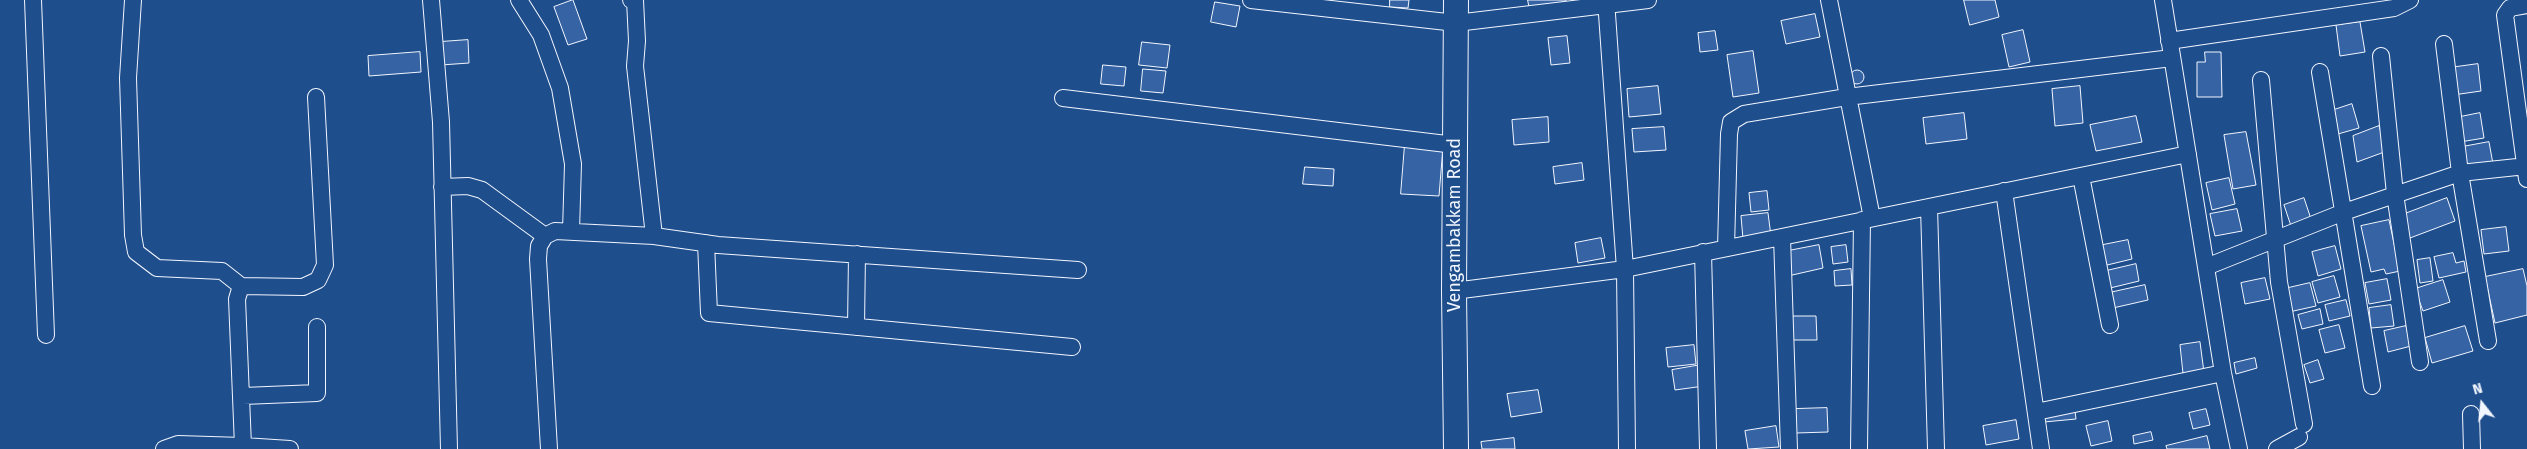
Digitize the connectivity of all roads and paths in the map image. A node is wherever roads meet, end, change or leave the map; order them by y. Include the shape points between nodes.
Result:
1 (33, 0) edge
2 (133, 0) edge
3 (432, 0) edge
4 (519, 0) edge
5 (631, 0) edge
6 (1251, 0) edge
7 (1648, 0) edge
8 (1829, 0) edge
9 (2162, 0) edge
10 (2410, 0) edge
11 (1606, 3) edge
12 (2527, 5) edge
13 (1456, 12) edge
14 (2169, 41) junction
15 (2444, 44) dead end
16 (2381, 56) dead end
17 (2172, 58) junction
18 (2320, 72) dead end
19 (2261, 80) dead end
20 (1847, 96) junction
21 (316, 97) dead end
22 (1063, 98) dead end
23 (1455, 145) junction
24 (2188, 154) junction
25 (2526, 170) edge
26 (2460, 173) junction
27 (2081, 176) junction
28 (442, 187) junction
29 (2004, 192) junction
30 (2395, 194) junction
31 (1929, 207) junction
32 (2344, 212) junction
33 (1867, 219) junction
34 (571, 231) junction
35 (544, 236) junction
36 (654, 236) junction
37 (1782, 236) junction
38 (2274, 241) junction
39 (706, 243) junction
40 (1726, 248) junction
41 (1703, 252) junction
42 (857, 254) junction
43 (2206, 267) junction
44 (1625, 269) junction
45 (1078, 270) dead end
46 (241, 286) junction
47 (1454, 291) junction
48 (2110, 325) dead end
49 (317, 327) dead end
50 (856, 327) junction
51 (46, 335) dead end
52 (2488, 341) dead end
53 (1072, 347) dead end
54 (2420, 362) dead end
55 (2224, 373) junction
56 (2372, 386) dead end
57 (242, 396) junction
58 (2036, 412) junction
59 (2471, 414) dead end
60 (243, 446) junction
61 (164, 449) edge
62 (290, 449) edge
63 (450, 449) edge
64 (550, 449) edge
65 (1456, 449) edge
66 (1627, 449) edge
67 (1708, 449) edge
68 (1788, 449) edge
69 (1859, 449) edge
70 (1936, 449) edge
71 (2041, 449) edge
72 (2239, 449) edge
73 (2277, 449) edge
74 (2472, 449) edge

1 - 51 street
2 - 46 street via 128,78 136,252 157,268 222,271
3 - 28 street
4 - 34 street via 541,35 560,88 574,164
5 - 36 street via 635,0 635,66
6 - 13 street
7 - 11 street
8 - 20 street
9 - 14 street
10 - 14 street via 2394,8
11 - 13 street
11 - 44 street
12 - 25 street via 2510,8 2505,15
13 - 23 main road, Vengambakkam Road
14 - 17 street
15 - 26 street
16 - 30 street
17 - 20 street
17 - 24 street
18 - 32 street
19 - 38 street
20 - 33 street
20 - 40 street via 1744,114 1731,122
21 - 46 street via 325,266 318,280 302,287
22 - 23 street
23 - 47 main road, Vengambakkam Road
24 - 27 street
24 - 43 street
25 - 26 street
26 - 30 street
26 - 52 street
27 - 29 street
27 - 48 street
28 - 35 street via 468,186 482,190
28 - 63 street
29 - 31 street
29 - 58 street
30 - 32 street
30 - 54 street
31 - 33 street
31 - 70 street
32 - 38 street
32 - 56 street
33 - 37 street
33 - 69 street
34 - 35 street via 555,231
34 - 36 street
35 - 64 street via 538,259
36 - 39 street
37 - 40 street
37 - 68 street
38 - 43 street
38 - 73 street via 2301,430
39 - 42 street
39 - 50 street via 709,313
40 - 41 street
41 - 44 street
41 - 67 street
42 - 45 street
42 - 50 street
43 - 55 street
44 - 47 street
44 - 66 street
46 - 57 street via 237,299
47 - 65 main road, Vengambakkam Road
49 - 57 street via 317,393
50 - 53 street
55 - 58 street
55 - 72 street
57 - 60 street
58 - 71 street
59 - 74 street
60 - 61 street via 178,444
60 - 62 street

